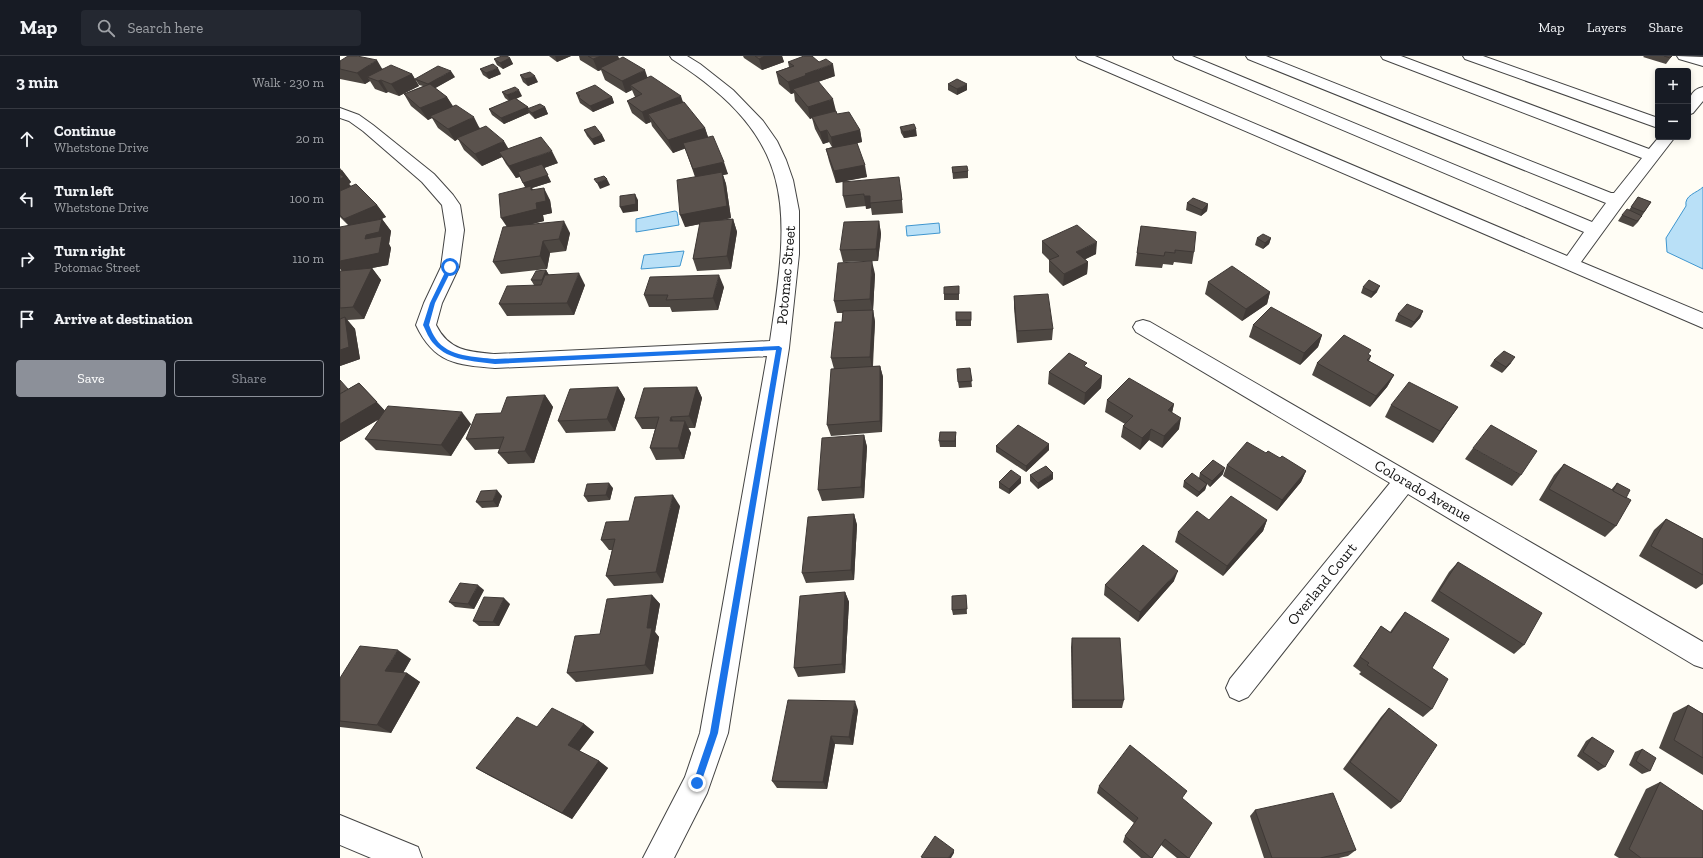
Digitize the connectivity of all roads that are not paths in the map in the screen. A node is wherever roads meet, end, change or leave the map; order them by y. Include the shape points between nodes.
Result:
1 (677, 56) edge
2 (1083, 56) edge
3 (1180, 56) edge
4 (1253, 56) edge
5 (1388, 56) edge
6 (1470, 56) edge
7 (1684, 56) edge
8 (1703, 62) edge
9 (1703, 91) edge
10 (1691, 106) edge
11 (340, 113) edge
12 (1655, 122) edge
13 (1665, 140) edge
14 (1652, 156) junction
15 (1618, 198) junction
16 (1595, 230) junction
17 (1570, 264) junction
18 (1703, 321) edge
19 (1143, 327) dead end
20 (779, 348) junction
21 (1405, 480) junction
22 (1703, 656) edge
23 (1239, 688) dead end
24 (340, 830) edge
25 (407, 858) edge
26 (658, 858) edge

1 - 20 street, Potomac Street via 699,69 726,91 750,116 774,150 784,178 790,207 792,240
2 - 17 street
3 - 16 street
4 - 15 street via 1608,198
5 - 14 street
6 - 12 street
7 - 8 street
9 - 10 street
11 - 20 street via 354,118 368,128 428,178 451,205 455,230 450,267 426,325 435,342 452,354 495,361
13 - 14 street
14 - 15 street
15 - 16 street
16 - 17 street
17 - 18 street
19 - 21 street, Colorado Avenue
20 - 26 street, Potomac Street via 714,733 697,783
21 - 22 street, Colorado Avenue
21 - 23 street, Overland Court
24 - 25 street

